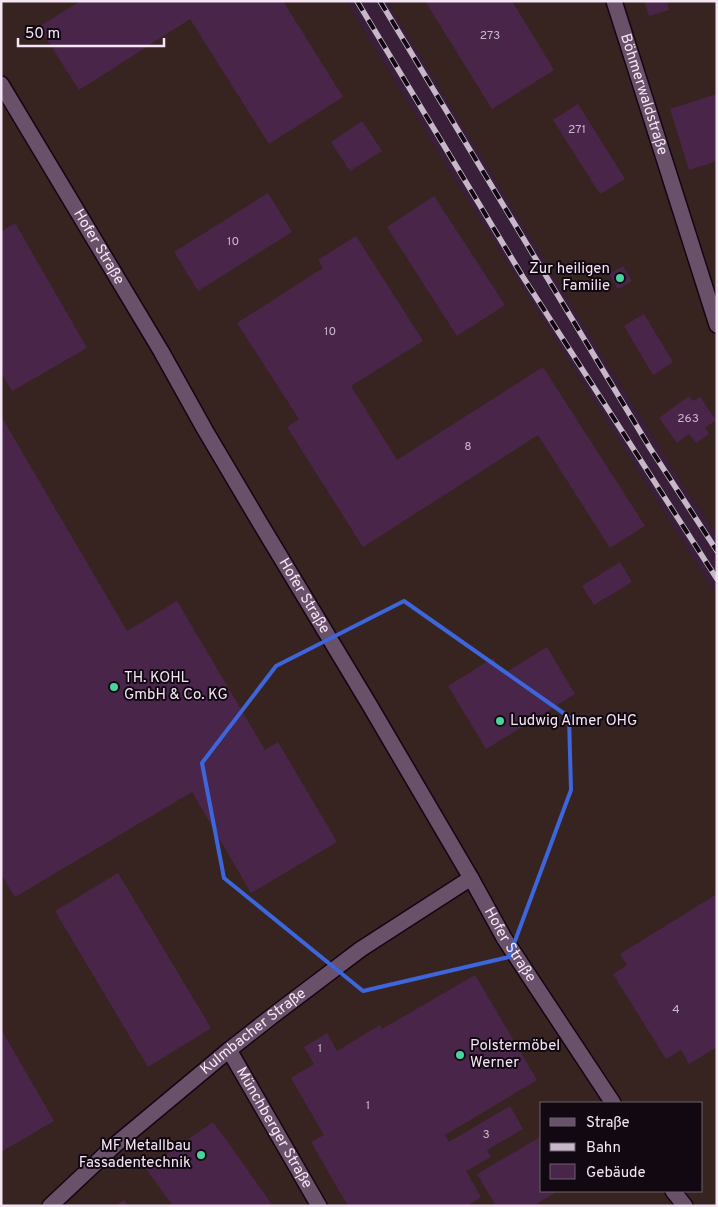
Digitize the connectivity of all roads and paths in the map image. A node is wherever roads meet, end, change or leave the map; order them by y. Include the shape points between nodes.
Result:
1 (614, 1) edge
2 (1, 84) edge
3 (717, 325) edge
4 (471, 878) junction
5 (229, 1050) junction
6 (612, 1102) edge
7 (674, 1192) edge
8 (50, 1206) edge
9 (320, 1206) edge
10 (684, 1206) edge

1 - 3 street, Böhmerwaldstraße
2 - 4 street, Hofer Straße
4 - 5 street, Kulmbacher Straße via 361,949
4 - 6 street, Hofer Straße via 504,938
5 - 8 street, Kulmbacher Straße via 115,1145
5 - 9 street, Münchberger Straße
7 - 10 street

